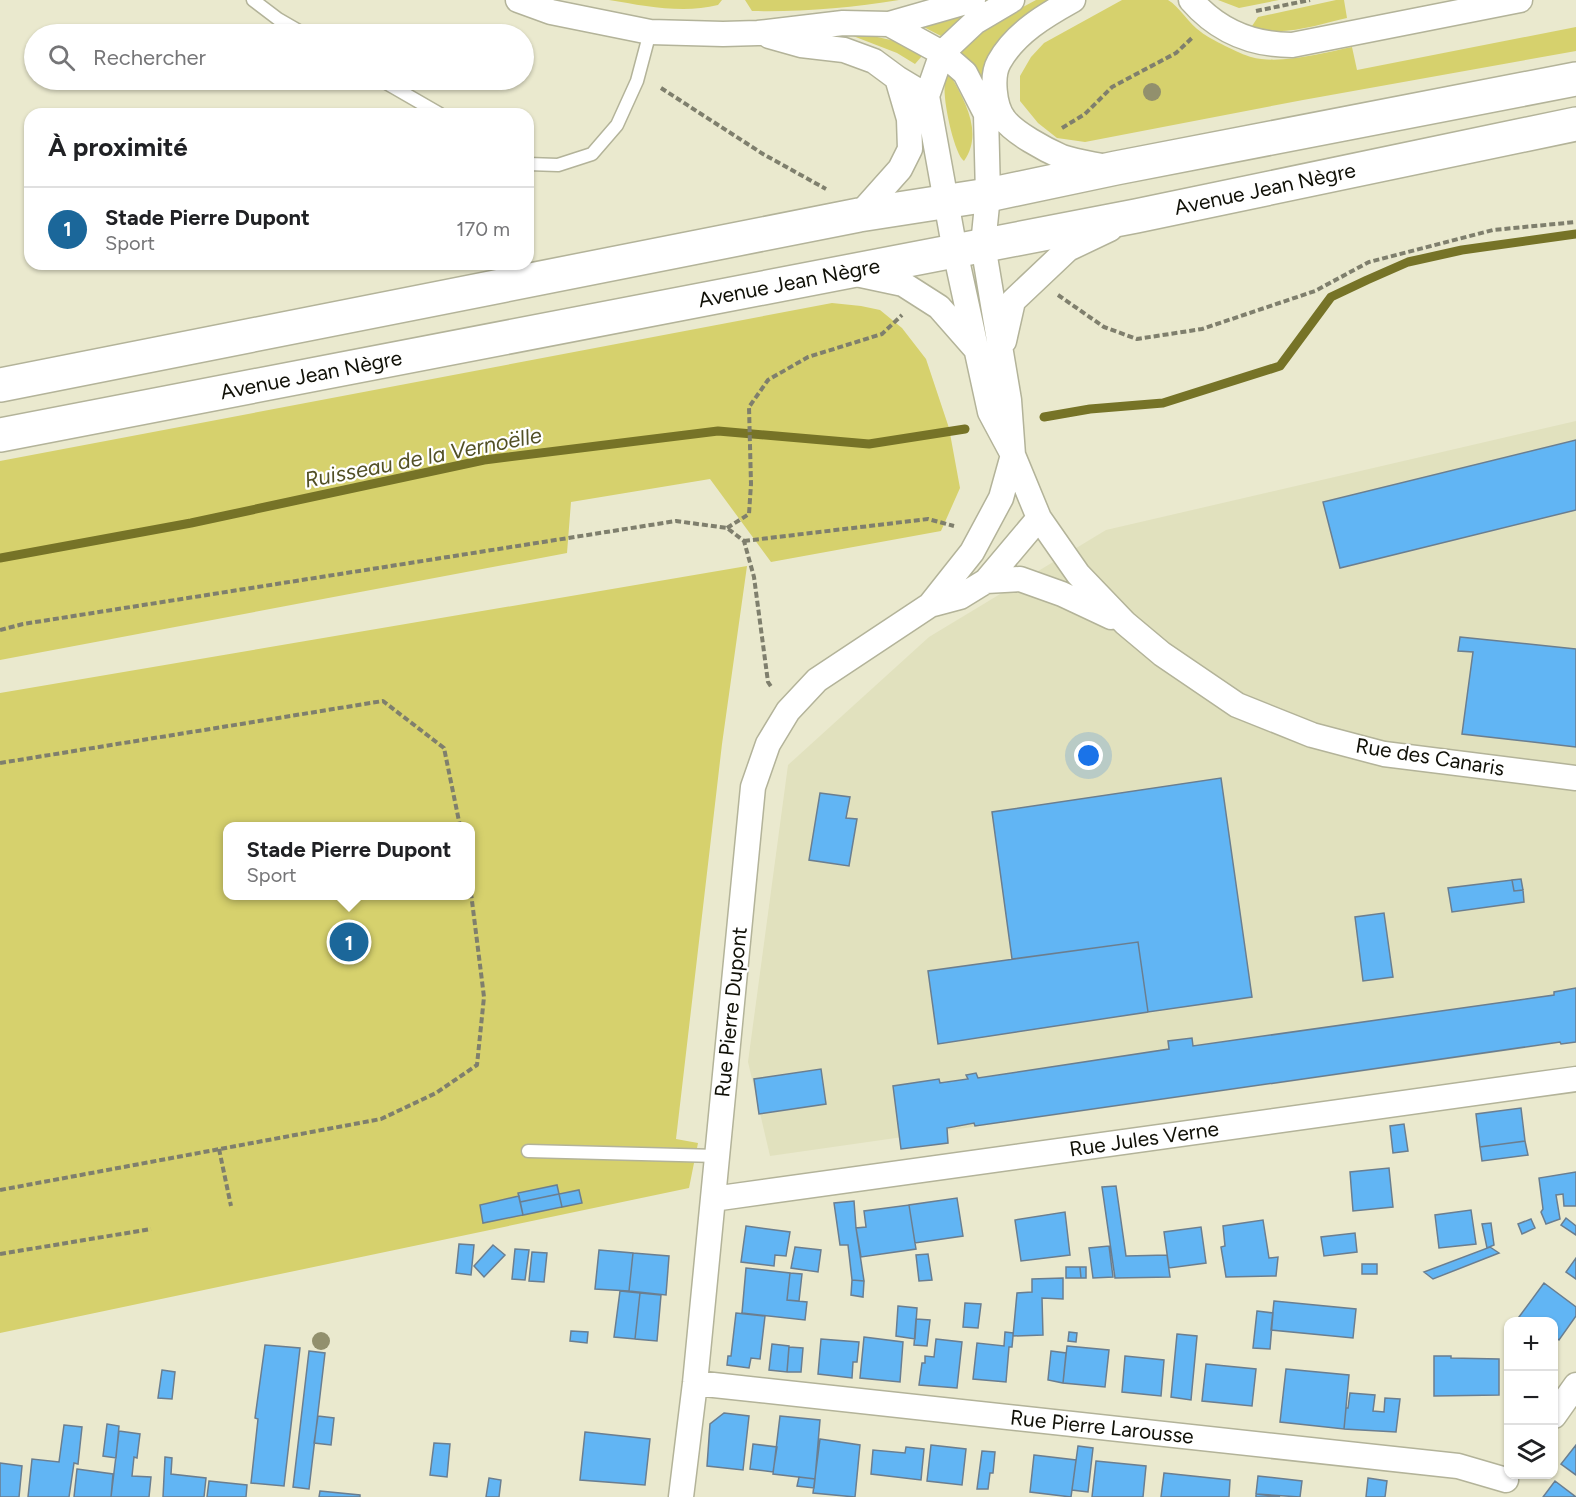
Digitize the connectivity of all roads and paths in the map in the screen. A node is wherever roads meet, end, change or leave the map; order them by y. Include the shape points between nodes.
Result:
1 (253, 0) edge
2 (518, 0) edge
3 (973, 0) edge
4 (1012, 0) edge
5 (1073, 0) edge
6 (1191, 0) edge
7 (1310, 0) edge
8 (1520, 0) edge
9 (1248, 14) dead end
10 (287, 24) edge
11 (889, 24) junction
12 (650, 32) junction
13 (758, 33) junction
14 (1195, 36) dead end
15 (942, 53) junction
16 (897, 78) junction
17 (1576, 79) edge
18 (660, 88) dead end
19 (398, 90) edge
20 (927, 96) junction
21 (430, 108) edge
22 (995, 117) junction
23 (1576, 124) edge
24 (1053, 131) dead end
25 (534, 164) edge
26 (1116, 168) junction
27 (834, 194) dead end
28 (988, 195) junction
29 (946, 202) junction
30 (859, 215) junction
31 (1136, 216) junction
32 (1576, 222) edge
33 (969, 248) junction
34 (845, 272) junction
35 (1052, 291) dead end
36 (904, 313) dead end
37 (976, 348) junction
38 (1001, 352) junction
39 (0, 385) edge
40 (0, 435) edge
41 (1013, 455) junction
42 (1040, 518) junction
43 (727, 528) junction
44 (959, 528) dead end
45 (744, 541) junction
46 (986, 581) junction
47 (930, 605) junction
48 (1125, 624) junction
49 (0, 630) edge
50 (788, 711) junction
51 (0, 763) edge
52 (1576, 777) edge
53 (459, 822) edge
54 (473, 900) edge
55 (1576, 1079) edge
56 (219, 1149) junction
57 (528, 1151) dead end
58 (717, 1156) junction
59 (0, 1190) edge
60 (713, 1199) junction
61 (231, 1206) dead end
62 (151, 1229) dead end
63 (0, 1254) edge
64 (695, 1383) junction
65 (1576, 1385) edge
66 (1558, 1410) edge
67 (1504, 1484) edge
68 (681, 1497) edge

1 - 10 lane
2 - 12 street via 551,12
3 - 11 street
4 - 15 street via 975,22
5 - 22 street via 1020,36 999,63 993,87
6 - 8 street via 1209,20 1232,33 1283,45
7 - 9 path
11 - 13 street via 843,23
11 - 15 street
12 - 13 street
12 - 25 lane via 637,81 617,125 592,154 558,165
13 - 16 street via 801,45 844,50 874,61
14 - 24 path via 1176,52 1112,87 1085,114
15 - 20 street
15 - 22 street via 965,73
16 - 20 street
16 - 30 street via 909,119 910,149 900,169
17 - 26 main road
18 - 27 path
19 - 21 lane
20 - 29 street
22 - 26 street via 1063,158
22 - 28 street
23 - 31 main road, Avenue Jean Nègre
26 - 28 main road
28 - 29 main road
28 - 33 street
29 - 30 main road
29 - 33 street
30 - 39 main road
31 - 33 main road, Avenue Jean Nègre
31 - 38 street via 1068,249 1013,301
32 - 35 path via 1493,230 1369,262 1315,291 1202,329 1137,339 1104,327
33 - 34 main road, Avenue Jean Nègre
33 - 37 street
33 - 38 street
34 - 37 street via 903,284 939,307
34 - 40 main road, Avenue Jean Nègre
36 - 43 path via 882,334 808,357 768,380 749,407 749,514
37 - 41 street via 990,412
38 - 41 street
41 - 42 street, Rue des Canaris
41 - 47 street via 1001,498 972,552
42 - 46 street
42 - 48 street, Rue des Canaris via 1078,574
43 - 45 path
43 - 49 path via 676,521
44 - 45 path via 928,519
45 - 50 path via 754,577 768,682
46 - 47 street via 960,597
46 - 48 street via 1020,579
47 - 50 street, Rue Pierre Dupont via 816,680
48 - 52 street, Rue des Canaris via 1237,705 1312,735 1384,754
50 - 58 street, Rue Pierre Dupont via 768,744 753,787
51 - 53 path via 383,701 444,748
54 - 56 path via 484,997 477,1065 436,1093 381,1119
55 - 60 street, Rue Jules Verne
56 - 59 path
56 - 61 path
57 - 58 lane
58 - 60 street, Rue Pierre Dupont
60 - 64 street, Rue Pierre Dupont
62 - 63 path
64 - 67 street, Rue Pierre Larousse via 1458,1466
64 - 68 street, Rue Pierre Dupont
65 - 66 street

